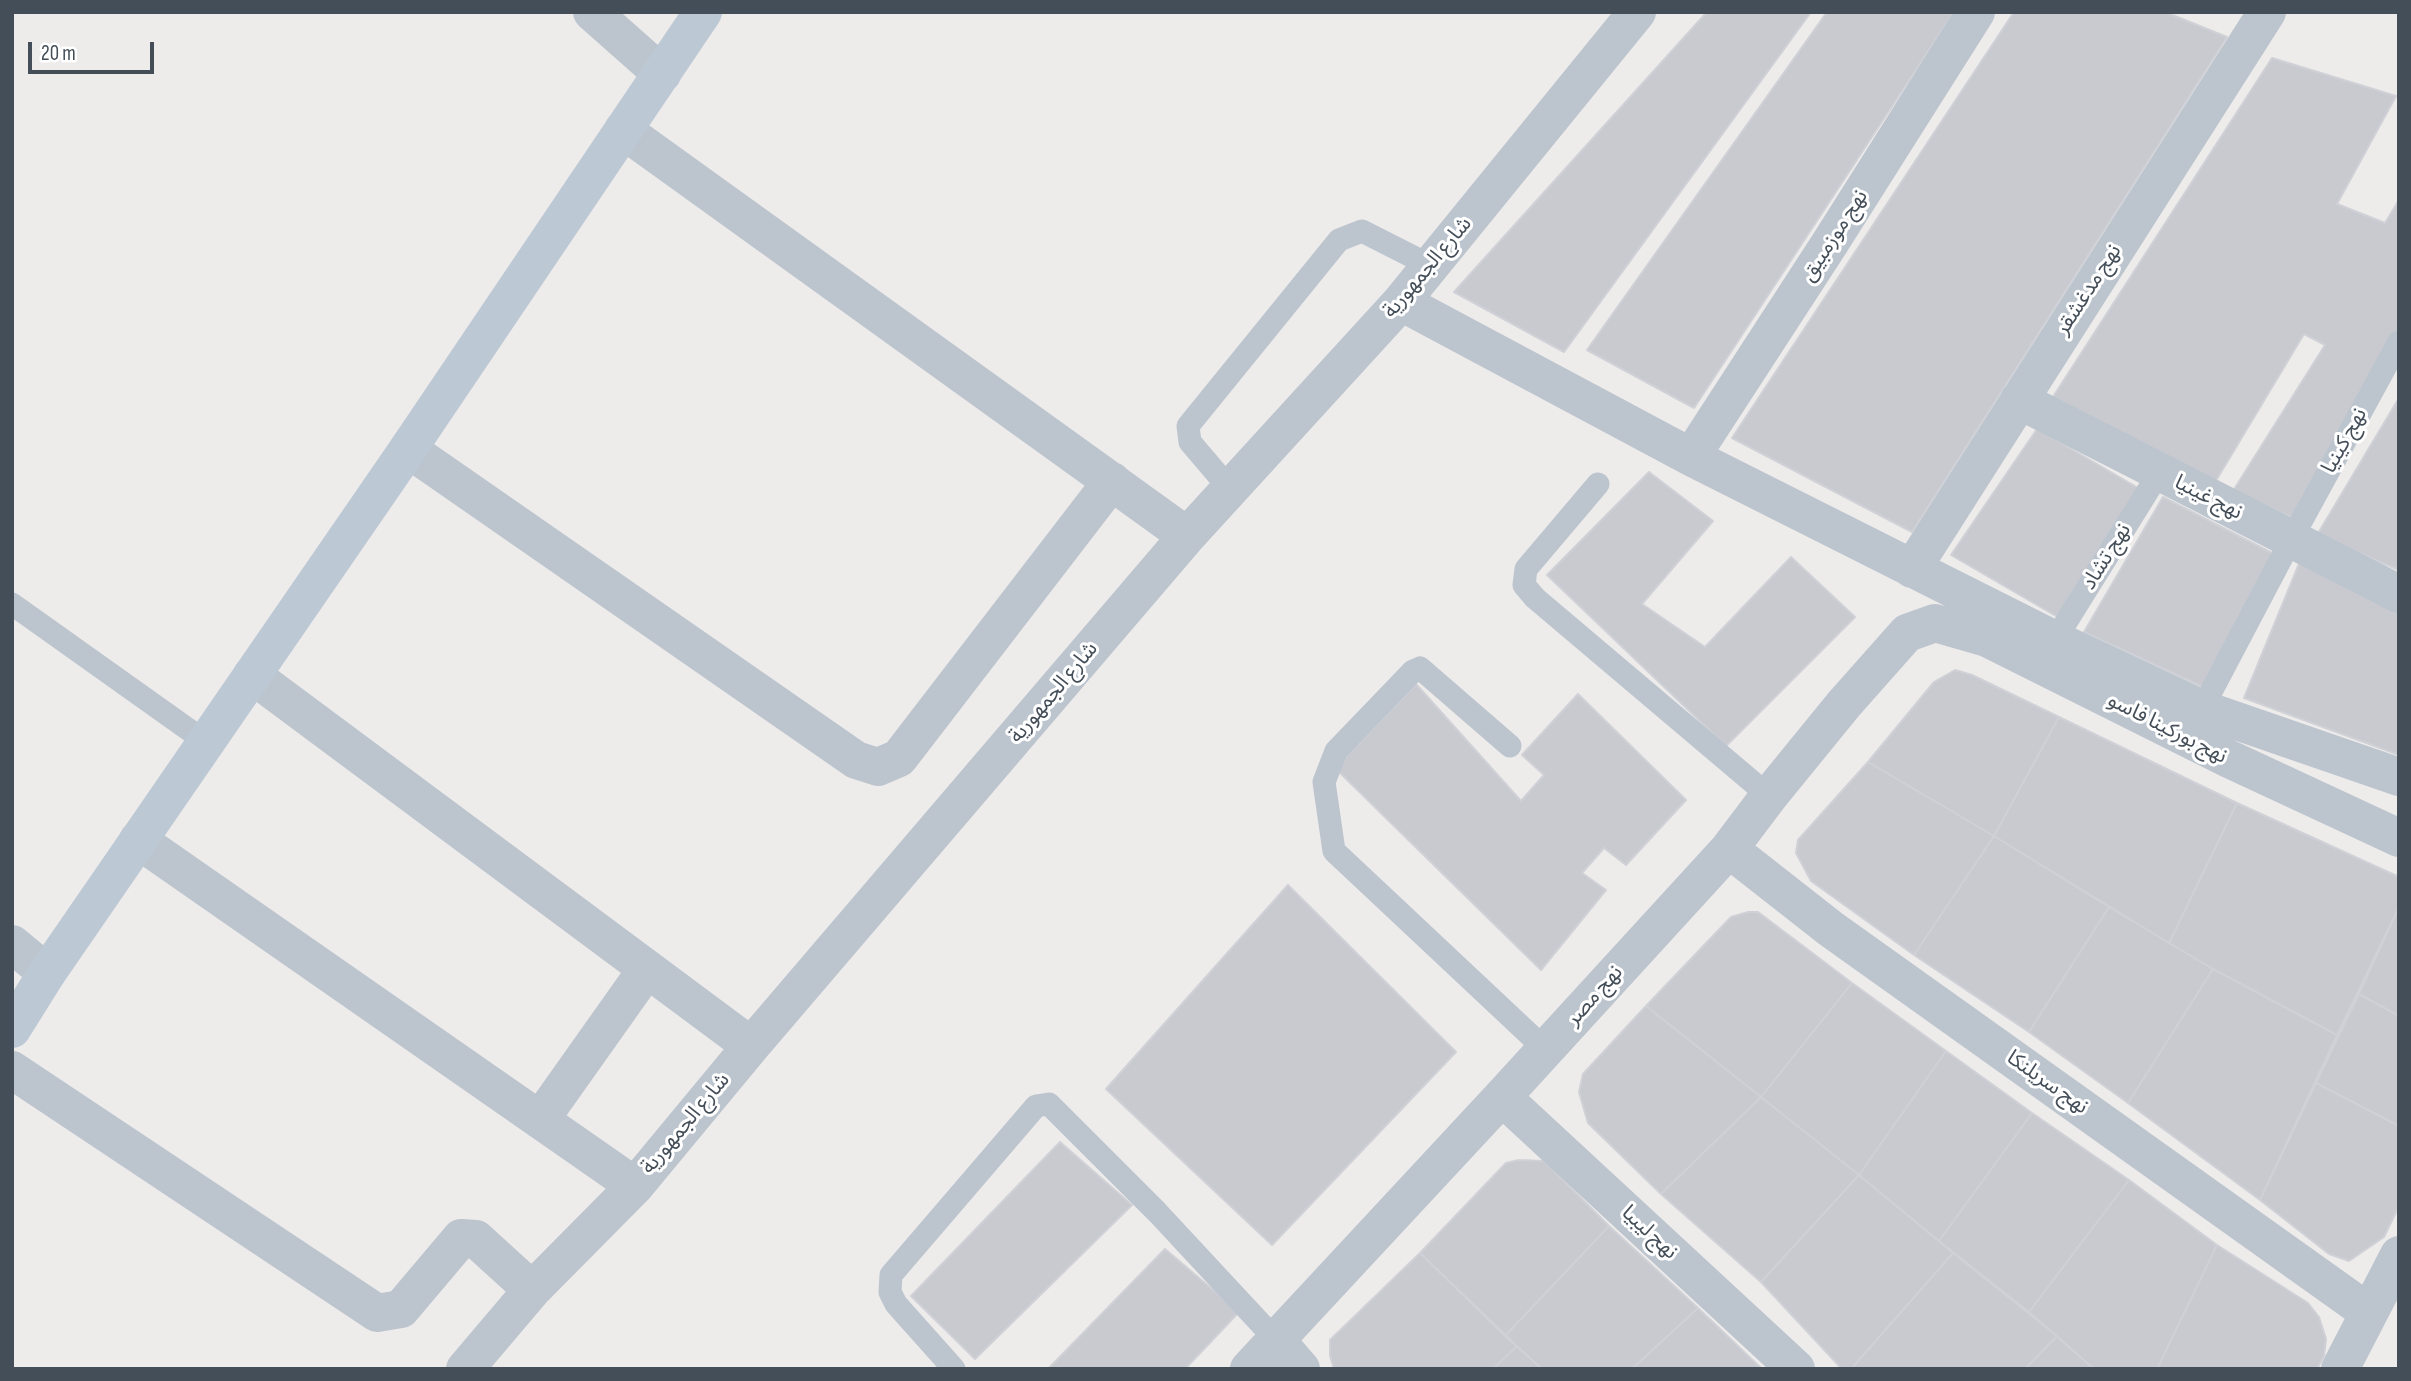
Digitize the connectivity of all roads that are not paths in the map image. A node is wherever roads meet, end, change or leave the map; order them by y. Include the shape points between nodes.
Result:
1 (592, 12) edge
2 (703, 12) edge
3 (1637, 12) edge
4 (1976, 12) edge
5 (2267, 12) edge
6 (662, 74) junction
7 (623, 130) junction
8 (1431, 266) junction
9 (1401, 302) junction
10 (2399, 342) edge
11 (2019, 400) junction
12 (408, 449) junction
13 (1690, 457) junction
14 (2159, 473) junction
15 (1112, 481) junction
16 (1598, 484) dead end
17 (1230, 489) junction
18 (1187, 536) junction
19 (2291, 540) junction
20 (1912, 569) junction
21 (2399, 594) edge
22 (12, 604) edge
23 (1935, 623) joint
24 (2055, 640) junction
25 (251, 675) junction
26 (2202, 709) junction
27 (206, 742) junction
28 (1510, 746) dead end
29 (2399, 777) edge
30 (1769, 796) junction
31 (2399, 838) edge
32 (138, 840) junction
33 (1729, 849) junction
34 (12, 944) edge
35 (647, 969) junction
36 (47, 973) junction
37 (12, 1030) edge
38 (751, 1046) junction
39 (1546, 1050) junction
40 (12, 1070) edge
41 (1502, 1097) junction
42 (540, 1120) junction
43 (635, 1186) junction
44 (2399, 1255) edge
45 (532, 1290) junction
46 (2368, 1312) junction
47 (1276, 1340) junction
48 (466, 1369) edge
49 (954, 1369) edge
50 (1249, 1369) edge
51 (1301, 1369) edge
52 (1796, 1369) edge
53 (2340, 1369) edge

1 - 6 street
2 - 6 street
3 - 8 street, شارع الجمهورية
4 - 13 street, نهج موزمبيق
5 - 11 street, نهج مدغشقر
6 - 7 street
7 - 12 street
7 - 15 street
8 - 9 street, شارع الجمهورية
8 - 17 lane via 1362,231 1339,240 1188,426 1190,442
9 - 13 street
9 - 17 street, شارع الجمهورية
10 - 19 lane, نهج كينيا
11 - 14 street, نهج غينيا
11 - 20 street, نهج مدغشقر
12 - 15 street via 856,760 878,767 900,758
12 - 25 street
13 - 20 street
14 - 19 street, نهج غينيا
14 - 24 lane, نهج تشاد
15 - 18 street
16 - 30 lane via 1526,569 1524,585
17 - 18 street, شارع الجمهورية
18 - 38 street, شارع الجمهورية
19 - 21 street, نهج غينيا
19 - 26 lane, نهج كينيا
20 - 24 street
22 - 27 lane
23 - 30 street, نهج مصر via 1908,633 1888,653
23 - 31 street, نهج بوركينا فاسو via 1987,638
24 - 26 street
25 - 27 street
25 - 35 street
26 - 29 street
27 - 32 street
28 - 39 lane via 1420,668 1336,751 1324,782 1334,851
30 - 33 street, نهج مصر
32 - 36 street
32 - 42 street
33 - 39 street, نهج مصر
33 - 46 street, نهج سريلنكا via 1830,929
34 - 36 street
35 - 38 street
35 - 42 street
36 - 37 street
38 - 43 street, شارع الجمهورية
39 - 41 street, نهج مصر
40 - 45 street via 377,1313 401,1309 460,1238 477,1239
41 - 47 street, نهج مصر
41 - 52 street, نهج ليبيا
42 - 43 street
43 - 45 street, شارع الجمهورية
44 - 46 street
45 - 48 street, شارع الجمهورية
46 - 53 street
47 - 49 lane via 1049,1104 1036,1106 891,1275 890,1292 896,1304
47 - 50 street, نهج مصر
47 - 51 street

